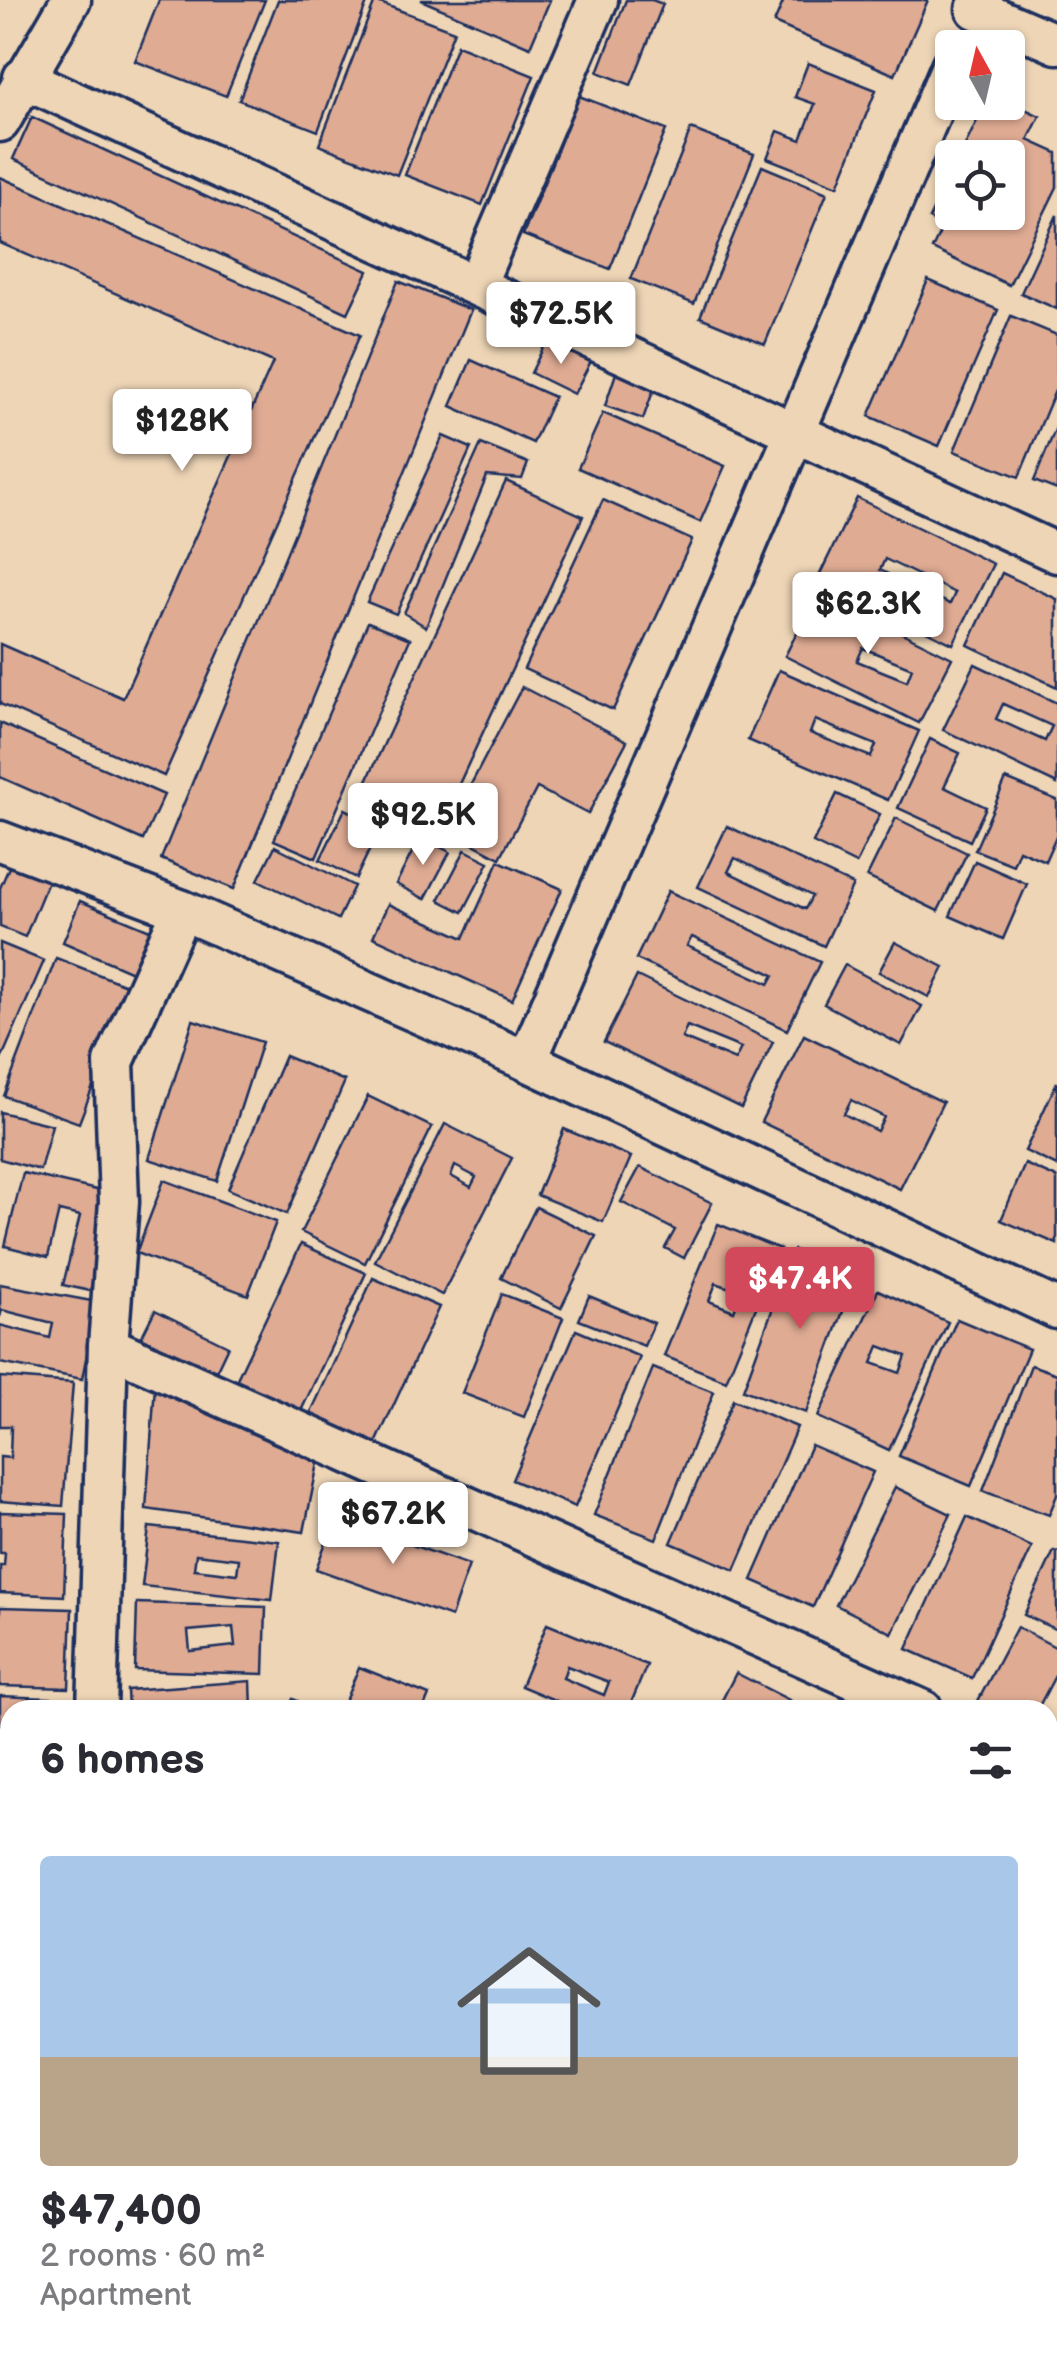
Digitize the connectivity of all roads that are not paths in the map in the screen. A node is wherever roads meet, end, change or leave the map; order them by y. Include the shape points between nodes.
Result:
1 (72, 0) edge
2 (598, 0) edge
3 (978, 4) edge
4 (967, 30) edge
5 (1057, 44) edge
6 (24, 78) junction
7 (935, 103) edge
8 (0, 122) edge
9 (476, 285) junction
10 (793, 431) junction
11 (1057, 553) edge
12 (0, 841) edge
13 (182, 910) junction
14 (527, 1061) junction
15 (1057, 1309) edge
16 (108, 1346) junction
17 (97, 1700) edge
18 (901, 1700) edge

1 - 6 street
2 - 9 street
3 - 4 street
3 - 5 street
6 - 8 street
6 - 9 street
7 - 10 street
9 - 10 street
10 - 11 street
10 - 14 street
12 - 13 street
13 - 14 street
13 - 16 street via 114,1062 119,1202
14 - 15 street
16 - 17 street
16 - 18 street

